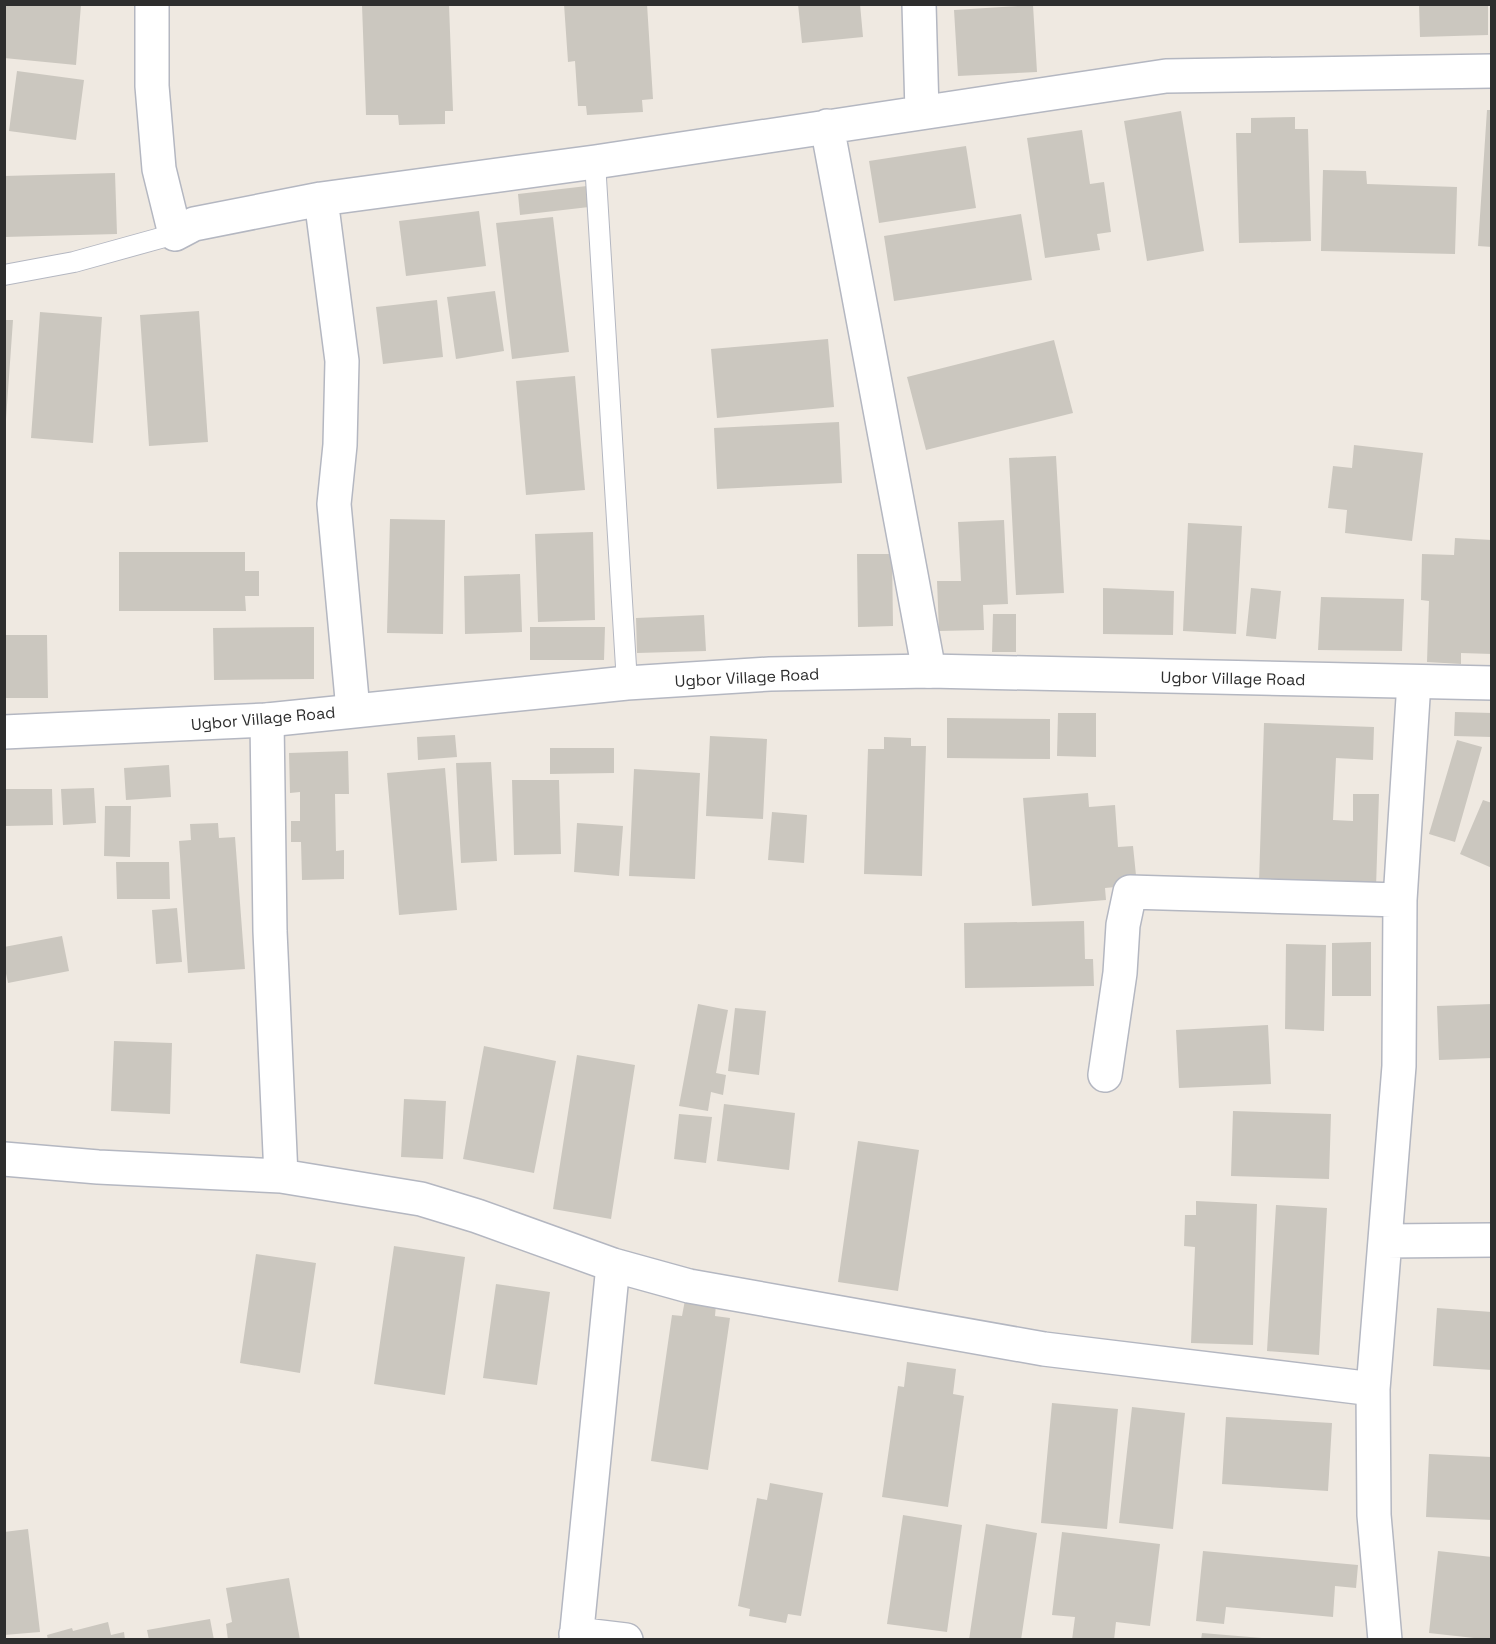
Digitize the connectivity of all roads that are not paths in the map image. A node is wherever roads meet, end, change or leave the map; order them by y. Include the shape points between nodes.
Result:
1 (152, 4) edge
2 (919, 4) edge
3 (1491, 71) edge
4 (922, 112) junction
5 (826, 126) junction
6 (595, 162) junction
7 (321, 199) junction
8 (175, 234) junction
9 (4, 275) edge
10 (929, 671) junction
11 (1414, 682) junction
12 (627, 683) junction
13 (1491, 683) edge
14 (353, 710) junction
15 (267, 720) junction
16 (4, 732) edge
17 (1400, 900) junction
18 (1105, 1075) dead end
19 (4, 1159) edge
20 (281, 1176) junction
21 (1491, 1240) edge
22 (1386, 1241) junction
23 (613, 1265) junction
24 (1373, 1389) junction
25 (576, 1637) edge
26 (626, 1640) edge
27 (1385, 1640) edge

1 - 8 street via 152,86 159,169
2 - 4 street
3 - 4 street via 1166,76
4 - 5 street
5 - 6 street
5 - 10 street
6 - 7 street
6 - 12 lane
7 - 8 street via 194,224
7 - 14 street via 342,361 333,504
8 - 9 lane via 74,262
10 - 11 street, Ugbor Village Road
10 - 12 street, Ugbor Village Road via 770,674
11 - 13 street, Ugbor Village Road
11 - 17 street
12 - 14 street, Ugbor Village Road
14 - 15 street, Ugbor Village Road
15 - 16 street, Ugbor Village Road
15 - 20 street via 270,931
17 - 18 street via 1130,892
17 - 22 street via 1399,1066
19 - 20 street
20 - 23 street via 421,1199
21 - 22 street
22 - 24 street
23 - 24 street via 689,1286 1044,1349
23 - 25 street
24 - 27 street via 1374,1515
25 - 26 street

